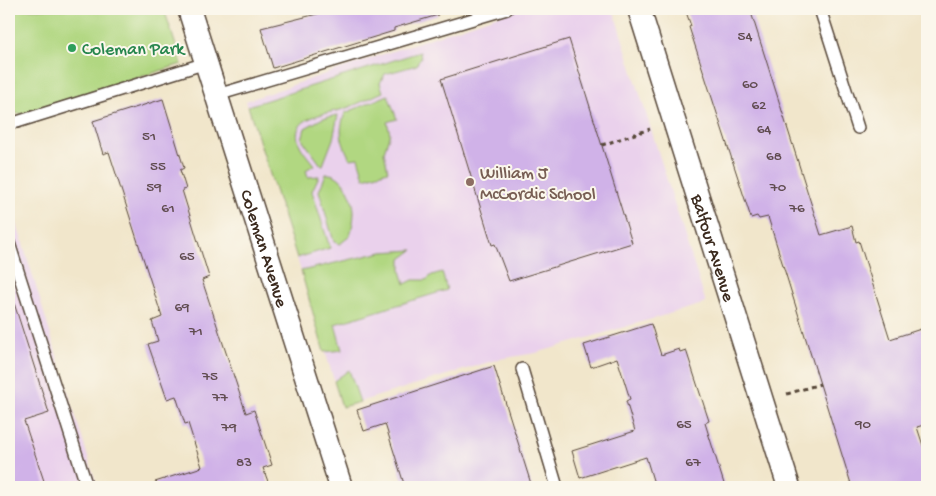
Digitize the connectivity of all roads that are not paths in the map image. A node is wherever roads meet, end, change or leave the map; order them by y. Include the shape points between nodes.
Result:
1 (189, 9) edge
2 (507, 9) edge
3 (638, 9) edge
4 (820, 9) edge
5 (206, 63) junction
6 (217, 95) junction
7 (9, 123) edge
8 (858, 128) dead end
9 (9, 243) edge
10 (522, 369) dead end
11 (87, 487) edge
12 (341, 487) edge
13 (557, 487) edge
14 (789, 487) edge

1 - 5 street, Coleman Avenue
2 - 6 lane
3 - 14 street, Balfour Avenue
4 - 8 lane
5 - 6 street, Coleman Avenue
5 - 7 lane
6 - 12 street, Coleman Avenue
9 - 11 lane
10 - 13 lane

